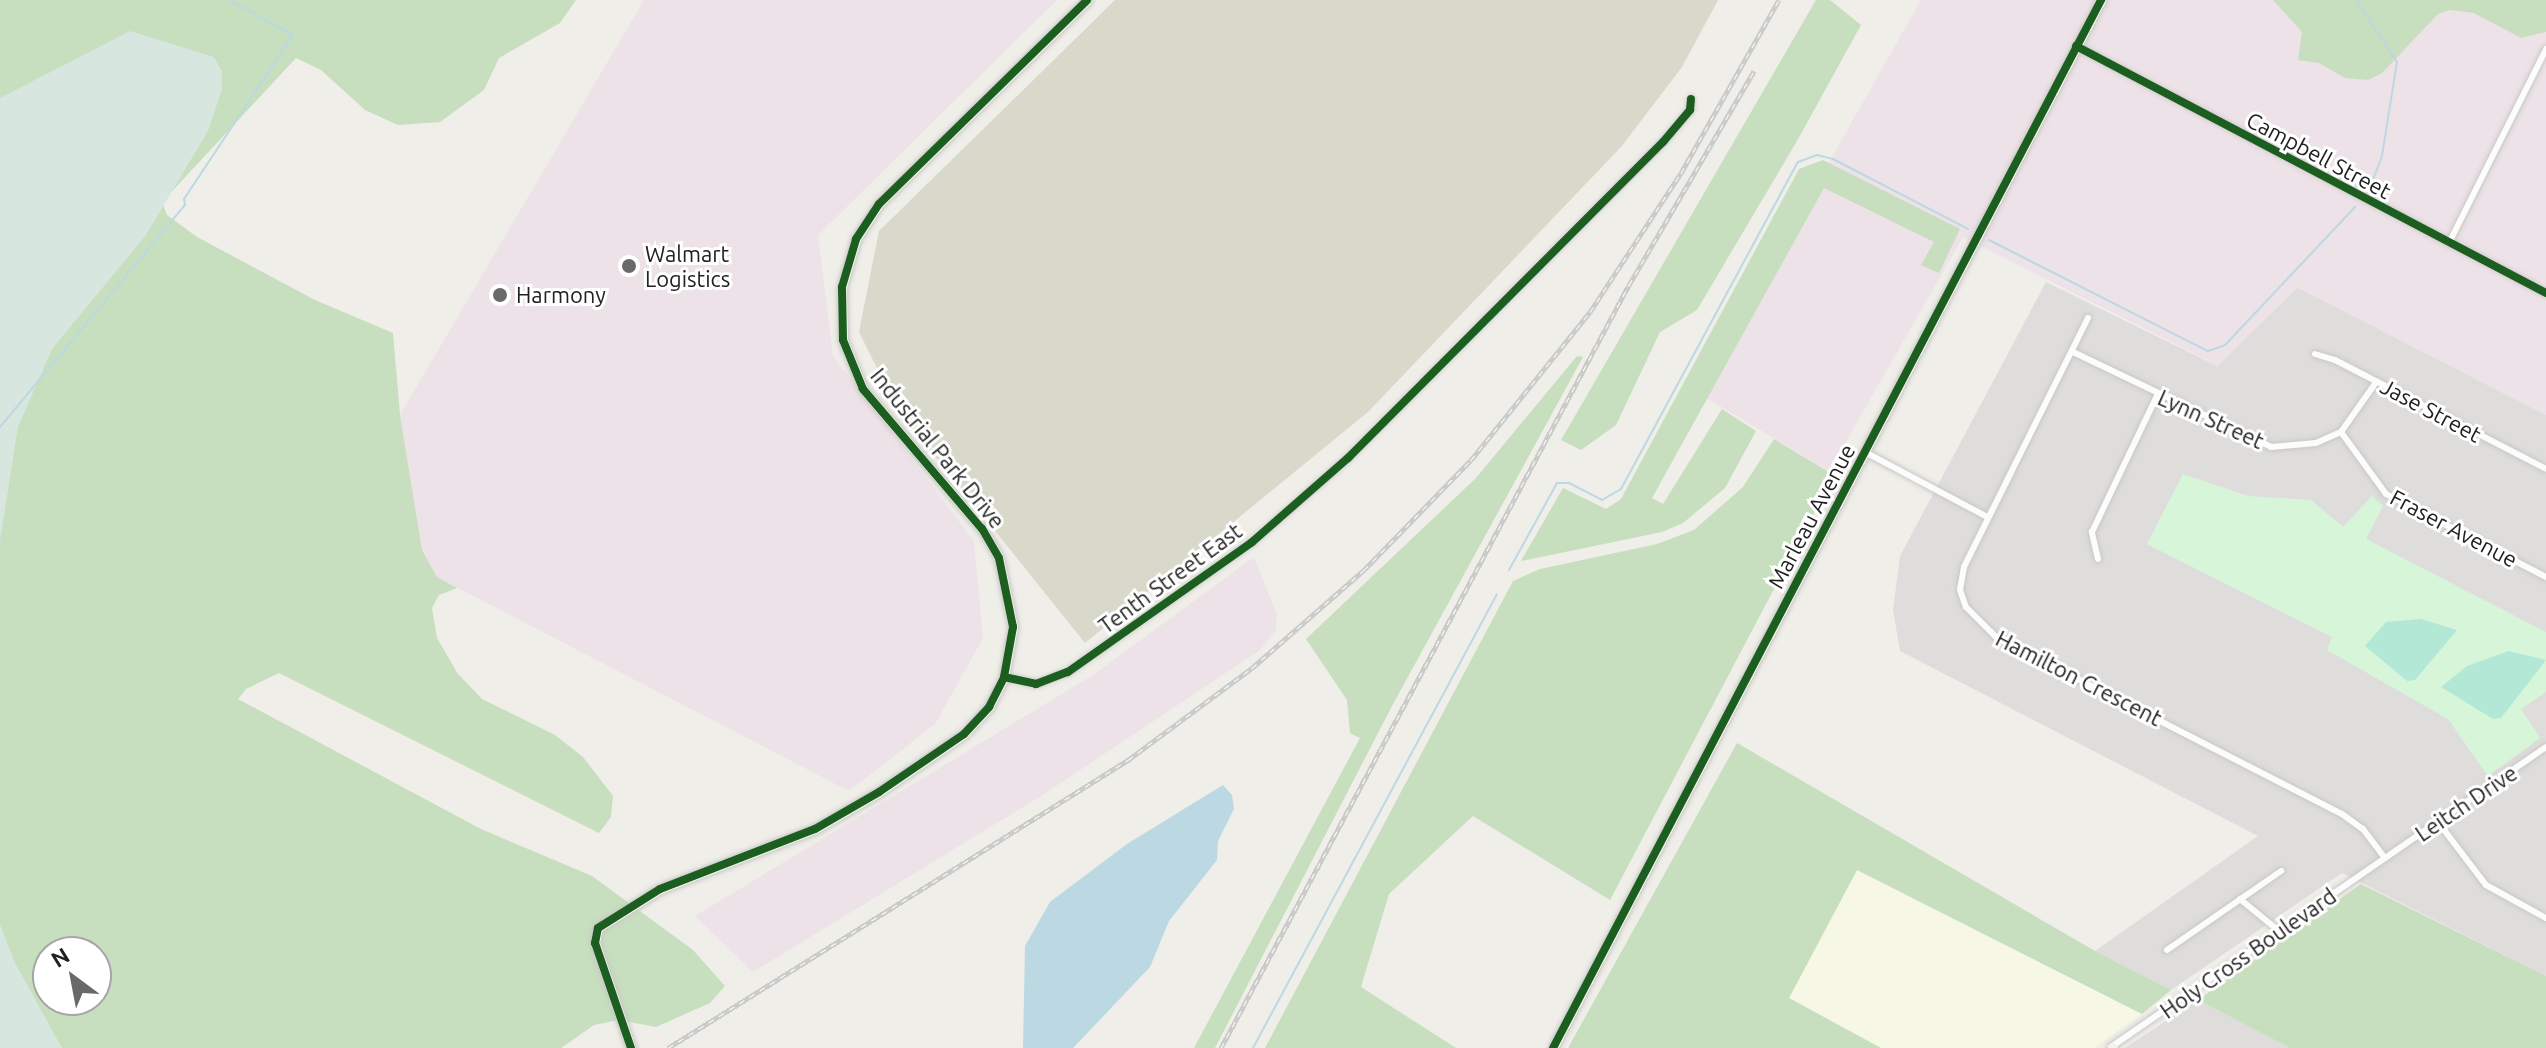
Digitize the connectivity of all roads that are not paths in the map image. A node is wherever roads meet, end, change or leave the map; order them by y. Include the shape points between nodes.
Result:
1 (1087, 0) edge
2 (2101, 0) edge
3 (2076, 46) junction
4 (2546, 49) edge
5 (1691, 99) dead end
6 (2449, 243) junction
7 (2546, 293) edge
8 (2088, 318) dead end
9 (2073, 352) junction
10 (2315, 354) dead end
11 (2377, 381) junction
12 (2157, 396) junction
13 (2341, 432) junction
14 (1865, 452) junction
15 (2546, 469) edge
16 (1987, 517) junction
17 (2098, 559) dead end
18 (2546, 577) edge
19 (1004, 677) junction
20 (2545, 752) edge
21 (2438, 822) junction
22 (2385, 858) junction
23 (2281, 871) dead end
24 (2240, 899) junction
25 (2546, 918) edge
26 (2279, 931) junction
27 (2167, 950) dead end
28 (631, 1048) edge
29 (1553, 1048) edge
30 (2112, 1048) edge

1 - 19 street, Industrial Park Drive via 879,204 856,239 842,287 843,340 863,389 982,529 999,558 1013,627
2 - 3 street, Marleau Avenue
3 - 6 street, Campbell Street
3 - 14 street, Marleau Avenue
4 - 6 street
5 - 19 street, Tenth Street East via 1690,110 1663,142 1348,458 1252,542 1068,672 1036,684
6 - 7 street, Campbell Street
8 - 9 street, Hamilton Crescent
9 - 12 street, Lynn Street
9 - 16 street, Hamilton Crescent
10 - 11 street, Jase Street
11 - 13 street
11 - 15 street, Jase Street
12 - 13 street, Lynn Street via 2271,447 2316,443
12 - 17 street via 2092,532
13 - 18 street, Fraser Avenue via 2386,494
14 - 16 street
14 - 29 street, Marleau Avenue
16 - 22 street, Hamilton Crescent via 1964,567 1960,590 1977,621 1996,637 2342,814 2358,824
19 - 28 street via 989,707 964,734 923,764 815,829 660,889 598,928 597,949
20 - 21 street, Leitch Drive
21 - 22 street, Leitch Drive
21 - 25 street via 2486,885
22 - 26 street, Holy Cross Boulevard
23 - 24 street
24 - 26 street
24 - 27 street
26 - 30 street, Holy Cross Boulevard

